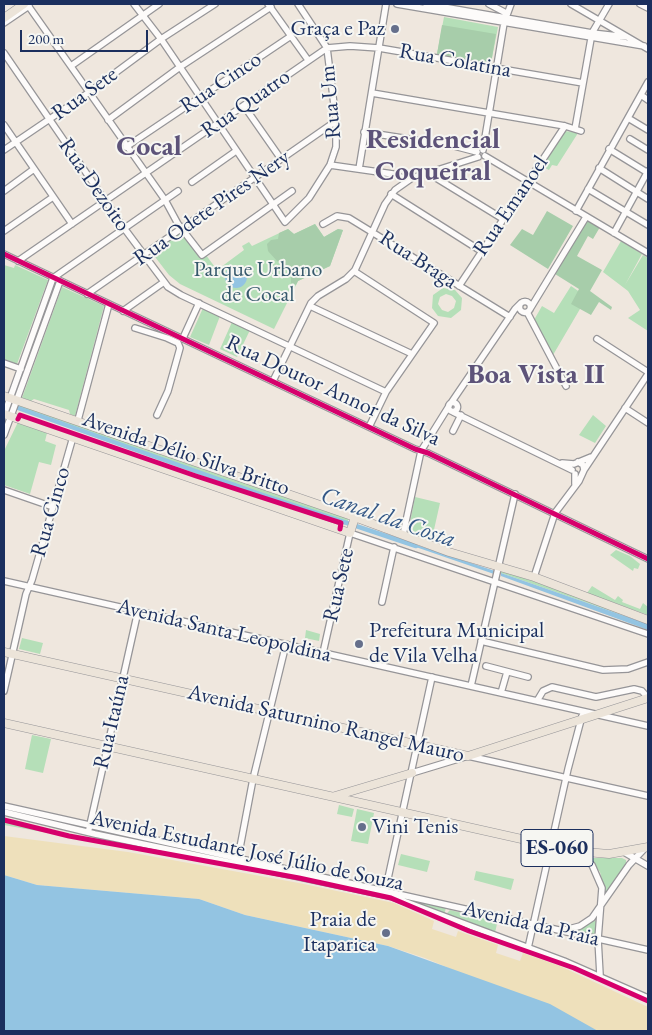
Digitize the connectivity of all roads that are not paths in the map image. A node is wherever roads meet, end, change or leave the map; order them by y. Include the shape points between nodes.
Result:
1 (134, 4) edge
2 (159, 4) edge
3 (216, 4) edge
4 (298, 4) edge
5 (386, 4) edge
6 (397, 4) edge
7 (426, 4) edge
8 (489, 4) edge
9 (511, 4) edge
10 (571, 4) edge
11 (609, 4) edge
12 (640, 4) edge
13 (27, 5) edge
14 (270, 6) edge
15 (648, 8) edge
16 (142, 15) junction
17 (4, 18) edge
18 (505, 18) junction
19 (599, 20) junction
20 (4, 24) edge
21 (612, 28) junction
22 (609, 35) junction
23 (291, 36) junction
24 (591, 36) junction
25 (627, 37) junction
26 (161, 39) junction
27 (646, 47) edge
28 (326, 48) junction
29 (379, 48) junction
30 (4, 53) edge
31 (308, 60) junction
32 (71, 66) junction
33 (180, 67) junction
34 (496, 68) junction
35 (648, 82) edge
36 (583, 83) junction
37 (88, 93) junction
38 (372, 93) junction
39 (641, 95) junction
40 (200, 97) junction
41 (648, 100) edge
42 (244, 106) junction
43 (489, 114) junction
44 (628, 118) junction
45 (49, 120) junction
46 (108, 120) junction
47 (336, 121) junction
48 (218, 124) junction
49 (4, 125) edge
50 (565, 126) junction
51 (575, 129) junction
52 (648, 130) edge
53 (581, 131) dead end
54 (364, 132) junction
55 (630, 139) dead end
56 (16, 142) junction
57 (126, 147) junction
58 (4, 150) edge
59 (609, 150) junction
60 (648, 150) edge
61 (236, 151) junction
62 (481, 154) junction
63 (281, 159) junction
64 (330, 166) junction
65 (599, 168) junction
66 (34, 169) junction
67 (359, 169) junction
68 (648, 172) edge
69 (428, 173) junction
70 (145, 174) junction
71 (254, 178) junction
72 (408, 180) junction
73 (528, 181) junction
74 (192, 182) dead end
75 (588, 188) junction
76 (4, 191) edge
77 (178, 191) dead end
78 (292, 191) dead end
79 (636, 192) junction
80 (391, 194) junction
81 (53, 197) junction
82 (648, 199) edge
83 (165, 200) junction
84 (106, 201) junction
85 (273, 205) junction
86 (576, 211) junction
87 (625, 212) junction
88 (586, 217) junction
89 (503, 218) junction
90 (72, 224) junction
91 (323, 224) dead end
92 (648, 225) edge
93 (124, 228) junction
94 (182, 229) junction
95 (4, 231) edge
96 (373, 231) junction
97 (614, 233) junction
98 (480, 251) junction
99 (648, 253) edge
100 (4, 254) edge
101 (144, 256) junction
102 (18, 261) junction
103 (354, 271) junction
104 (53, 278) junction
105 (60, 281) junction
106 (164, 282) junction
107 (458, 286) junction
108 (87, 294) junction
109 (539, 294) junction
110 (523, 302) junction
111 (199, 303) junction
112 (109, 304) junction
113 (310, 306) junction
114 (526, 310) junction
115 (124, 311) junction
116 (511, 316) junction
117 (135, 328) dead end
118 (183, 338) junction
119 (597, 339) dead end
120 (290, 347) junction
121 (412, 354) junction
122 (4, 363) edge
123 (21, 369) junction
124 (648, 373) edge
125 (273, 381) junction
126 (566, 386) dead end
127 (386, 392) junction
128 (12, 399) edge
129 (453, 408) junction
130 (625, 408) junction
131 (7, 413) edge
132 (157, 414) dead end
133 (460, 415) junction
134 (78, 420) junction
135 (648, 423) edge
136 (369, 427) junction
137 (452, 431) dead end
138 (4, 435) edge
139 (73, 438) junction
140 (421, 451) junction
141 (596, 453) junction
142 (575, 467) junction
143 (583, 471) junction
144 (573, 489) junction
145 (4, 490) edge
146 (515, 494) junction
147 (53, 507) junction
148 (555, 514) junction
149 (353, 525) junction
150 (402, 535) junction
151 (394, 547) junction
152 (648, 559) edge
153 (496, 574) junction
154 (534, 577) junction
155 (4, 582) edge
156 (29, 587) junction
157 (382, 602) dead end
158 (138, 611) junction
159 (648, 620) edge
160 (648, 634) edge
161 (481, 641) junction
162 (286, 644) junction
163 (4, 652) edge
164 (323, 653) junction
165 (12, 654) junction
166 (648, 662) edge
167 (486, 666) dead end
168 (507, 672) junction
169 (432, 677) junction
170 (528, 677) dead end
171 (122, 679) junction
172 (471, 686) junction
173 (4, 691) edge
174 (501, 693) junction
175 (648, 698) edge
176 (537, 701) junction
177 (583, 711) junction
178 (271, 712) junction
179 (597, 714) junction
180 (581, 720) junction
181 (4, 723) edge
182 (648, 726) edge
183 (418, 744) junction
184 (107, 746) junction
185 (468, 756) junction
186 (412, 773) junction
187 (566, 777) junction
188 (253, 780) junction
189 (330, 796) junction
190 (648, 796) edge
191 (4, 806) edge
192 (4, 812) edge
193 (403, 813) junction
194 (89, 829) junction
195 (549, 846) junction
196 (645, 849) edge
197 (575, 851) junction
198 (624, 852) junction
199 (636, 857) junction
200 (238, 858) junction
201 (648, 865) edge
202 (385, 892) junction
203 (454, 906) junction
204 (600, 907) junction
205 (591, 918) junction
206 (450, 919) junction
207 (599, 921) junction
208 (532, 926) junction
209 (561, 931) junction
210 (598, 939) junction
211 (528, 948) junction
212 (648, 950) edge
213 (600, 976) junction
214 (648, 998) edge

1 - 16 street
2 - 16 street
3 - 26 street, Rua Sete
4 - 28 street, Rua Um
5 - 29 street
6 - 18 street
7 - 18 street
8 - 18 street
9 - 18 street
10 - 19 street
11 - 19 street
12 - 15 street
13 - 17 main road
13 - 20 street
13 - 32 street
14 - 23 street
14 - 33 street
16 - 26 street
16 - 32 street
18 - 24 street
18 - 34 street
19 - 21 street
19 - 24 street
21 - 22 street
21 - 25 street
22 - 24 street
22 - 25 street
23 - 31 street
23 - 40 street, Rua Cinco
24 - 27 street
24 - 36 street
25 - 27 street
26 - 33 street
26 - 37 street, Rua Sete
28 - 29 street, Rua Colatina
28 - 31 street, Rua Quatro
28 - 47 street, Rua Um
29 - 34 street, Rua Colatina
29 - 38 street
30 - 45 street, Rua Dezoito
31 - 42 street, Rua Quatro
32 - 37 street
33 - 40 street
33 - 46 street
34 - 36 street, Rua Colatina
34 - 43 street
35 - 39 street
36 - 51 street
37 - 45 street, Rua Sete
37 - 46 street
38 - 43 street
38 - 54 street
39 - 41 street
39 - 44 street
40 - 48 street
40 - 57 street, Rua Cinco
42 - 48 street, Rua Quatro
42 - 63 street
43 - 50 street
43 - 62 street
44 - 52 street
44 - 59 street
45 - 56 street, Rua Sete
45 - 84 street, Rua Dezoito
46 - 57 street
47 - 63 street, Rua Odete Pires Nery
47 - 64 street, Rua Um via 336,147
48 - 61 street
48 - 70 street, Rua Quatro
49 - 56 street
50 - 51 street
50 - 73 street, Rua Emanoel
51 - 53 street
54 - 62 street via 454,146
54 - 67 street
55 - 60 street
56 - 58 street, Rua Sete
56 - 66 street
57 - 70 street
59 - 65 street
59 - 68 street
61 - 71 street
61 - 74 street
62 - 69 street
62 - 73 street
63 - 71 street, Rua Odete Pires Nery
64 - 67 street
64 - 85 street, Rua Um via 309,198 285,222
65 - 75 street
65 - 79 street
66 - 76 street
66 - 81 street
67 - 72 street via 393,174
68 - 79 street
69 - 72 street
69 - 89 street
70 - 83 street
70 - 84 street, Rua Quatro
71 - 85 street
71 - 94 street, Rua Odete Pires Nery
72 - 80 street
73 - 86 street
73 - 89 street, Rua Emanoel
75 - 86 street
75 - 87 street
77 - 83 street
78 - 85 street
79 - 82 street
79 - 87 street
80 - 96 street
80 - 98 street
81 - 90 street
81 - 95 street
83 - 93 street
83 - 94 street
84 - 90 street, Rua Quatro
84 - 93 street, Rua Dezoito
85 - 94 street via 202,255
86 - 88 street
87 - 92 street
87 - 97 street
88 - 97 street
88 - 109 street
89 - 98 street, Rua Emanoel
90 - 102 street, Rua Quatro
91 - 96 street, Rua Braga via 344,215
93 - 101 street, Rua Dezoito
93 - 104 street
94 - 101 street, Rua Odete Pires Nery
96 - 103 street
96 - 107 street, Rua Braga
97 - 99 street
98 - 107 street, Rua Emanoel
100 - 102 street, Rua Doutor Annor da Silva
101 - 106 street, Rua Dezoito
101 - 108 street, Rua Odete Pires Nery
102 - 104 street, Rua Doutor Annor da Silva
103 - 113 street via 318,296
103 - 121 street via 434,323
104 - 105 street, Rua Doutor Annor da Silva
104 - 123 street
105 - 108 street, Rua Doutor Annor da Silva
105 - 128 street
106 - 111 street, Rua Dezoito
106 - 115 street
107 - 116 street, Rua Braga
108 - 112 street, Rua Doutor Annor da Silva
109 - 110 street
109 - 114 street
110 - 114 street
110 - 114 street via 530,303
110 - 116 street
111 - 118 street
111 - 120 street, Rua Dezoito
112 - 115 street, Rua Doutor Annor da Silva
112 - 134 street
113 - 120 street
113 - 121 street
114 - 116 street via 516,311
114 - 126 street
115 - 118 street, Rua Doutor Annor da Silva
116 - 129 street via 458,395
117 - 132 street via 167,338 178,343 180,348 168,391
118 - 125 street, Rua Doutor Annor da Silva
119 - 124 street
120 - 125 street
120 - 127 street, Rua Dezoito
121 - 127 street
122 - 123 street
123 - 128 street
124 - 130 street
125 - 136 street, Rua Doutor Annor da Silva
127 - 136 street
128 - 131 street
128 - 134 main road, Avenida Délio Silva Britto
129 - 133 street
129 - 140 street via 443,414
130 - 135 street
130 - 141 street
131 - 138 street
131 - 139 main road, Avenida Délio Silva Britto
133 - 137 street
133 - 142 street via 557,462
134 - 149 main road, Avenida Délio Silva Britto
136 - 140 street, Rua Doutor Annor da Silva
139 - 147 street, Rua Cinco
139 - 149 main road, Avenida Délio Silva Britto
140 - 146 street, Rua Doutor Annor da Silva
140 - 150 street
141 - 142 street
141 - 143 street
142 - 143 street
142 - 143 street via 583,465
142 - 144 street
143 - 144 street
144 - 148 street
145 - 147 street
146 - 148 street, Rua Doutor Annor da Silva
146 - 153 street
147 - 156 street, Rua Cinco
148 - 152 street, Rua Doutor Annor da Silva
148 - 154 street
149 - 150 main road, Avenida Délio Silva Britto
149 - 151 street, Avenida Délio Silva Britto
149 - 164 street, Rua Sete
150 - 153 main road, Avenida Délio Silva Britto
151 - 153 street, Avenida Délio Silva Britto
151 - 157 street
153 - 154 main road, Avenida Délio Silva Britto
153 - 160 street
153 - 161 street
154 - 159 main road, Avenida Délio Silva Britto
155 - 156 street, Avenida Santa Leopoldina
156 - 158 street, Avenida Santa Leopoldina
156 - 165 street, Rua Cinco
158 - 162 street, Avenida Santa Leopoldina
158 - 171 street, Rua Itaúna
161 - 166 street via 603,670 628,669
161 - 172 street
162 - 164 street, Avenida Santa Leopoldina
162 - 178 street
163 - 165 main road, Avenida Saturnino Rangel Mauro
164 - 169 street, Avenida Santa Leopoldina
165 - 171 main road, Avenida Saturnino Rangel Mauro
165 - 173 street, Rua Cinco
167 - 168 street
168 - 170 street
168 - 174 street
169 - 172 street, Avenida Santa Leopoldina
169 - 183 street
171 - 178 main road, Avenida Saturnino Rangel Mauro
171 - 184 street, Rua Itaúna
172 - 174 street, Avenida Santa Leopoldina
174 - 176 street, Avenida Santa Leopoldina
175 - 176 street via 634,689 596,697 552,687 543,691
175 - 179 main road, ES-060
176 - 177 street, Avenida Santa Leopoldina
177 - 179 street, Avenida Santa Leopoldina
177 - 180 street
178 - 183 main road, Avenida Saturnino Rangel Mauro
178 - 188 street
179 - 180 main road, ES-060
179 - 182 street, Avenida Santa Leopoldina
180 - 185 main road, ES-060
180 - 187 street
181 - 184 main road, ES-060
183 - 185 main road, Avenida Saturnino Rangel Mauro
183 - 186 street
184 - 188 main road, ES-060
184 - 194 street, Rua Itaúna
185 - 186 street, ES-060
185 - 187 street, Avenida Saturnino Rangel Mauro
186 - 189 main road, ES-060
186 - 193 street
187 - 190 street, Avenida Saturnino Rangel Mauro
187 - 195 street
188 - 189 main road, ES-060
188 - 200 street
189 - 193 main road, ES-060
191 - 194 street, Avenida Estudante José Júlio de Souza
192 - 194 street, Avenida Estudante José Júlio de Souza
193 - 195 main road, ES-060
193 - 202 street
194 - 200 street, Avenida Estudante José Júlio de Souza
194 - 202 street, Avenida Estudante José Júlio de Souza
195 - 197 main road, ES-060
195 - 208 street
196 - 198 main road, ES-060
196 - 199 street
196 - 201 street
197 - 198 main road, ES-060
197 - 204 street via 597,874 602,893
198 - 199 street
199 - 201 street
199 - 204 street
200 - 202 street, Avenida Estudante José Júlio de Souza
202 - 203 street, Avenida da Praia
202 - 206 street, Avenida Estudante José Júlio de Souza
203 - 206 street via 446,911
203 - 208 street, Avenida da Praia
204 - 205 street
204 - 207 street
205 - 207 street
205 - 209 street via 576,928
206 - 211 street, Avenida Estudante José Júlio de Souza
207 - 210 street
208 - 209 street, Avenida da Praia
208 - 211 street
209 - 210 street, Avenida da Praia
210 - 212 street, Avenida da Praia
210 - 213 street
211 - 213 street, Avenida Estudante José Júlio de Souza
213 - 214 street, Avenida Estudante José Júlio de Souza

